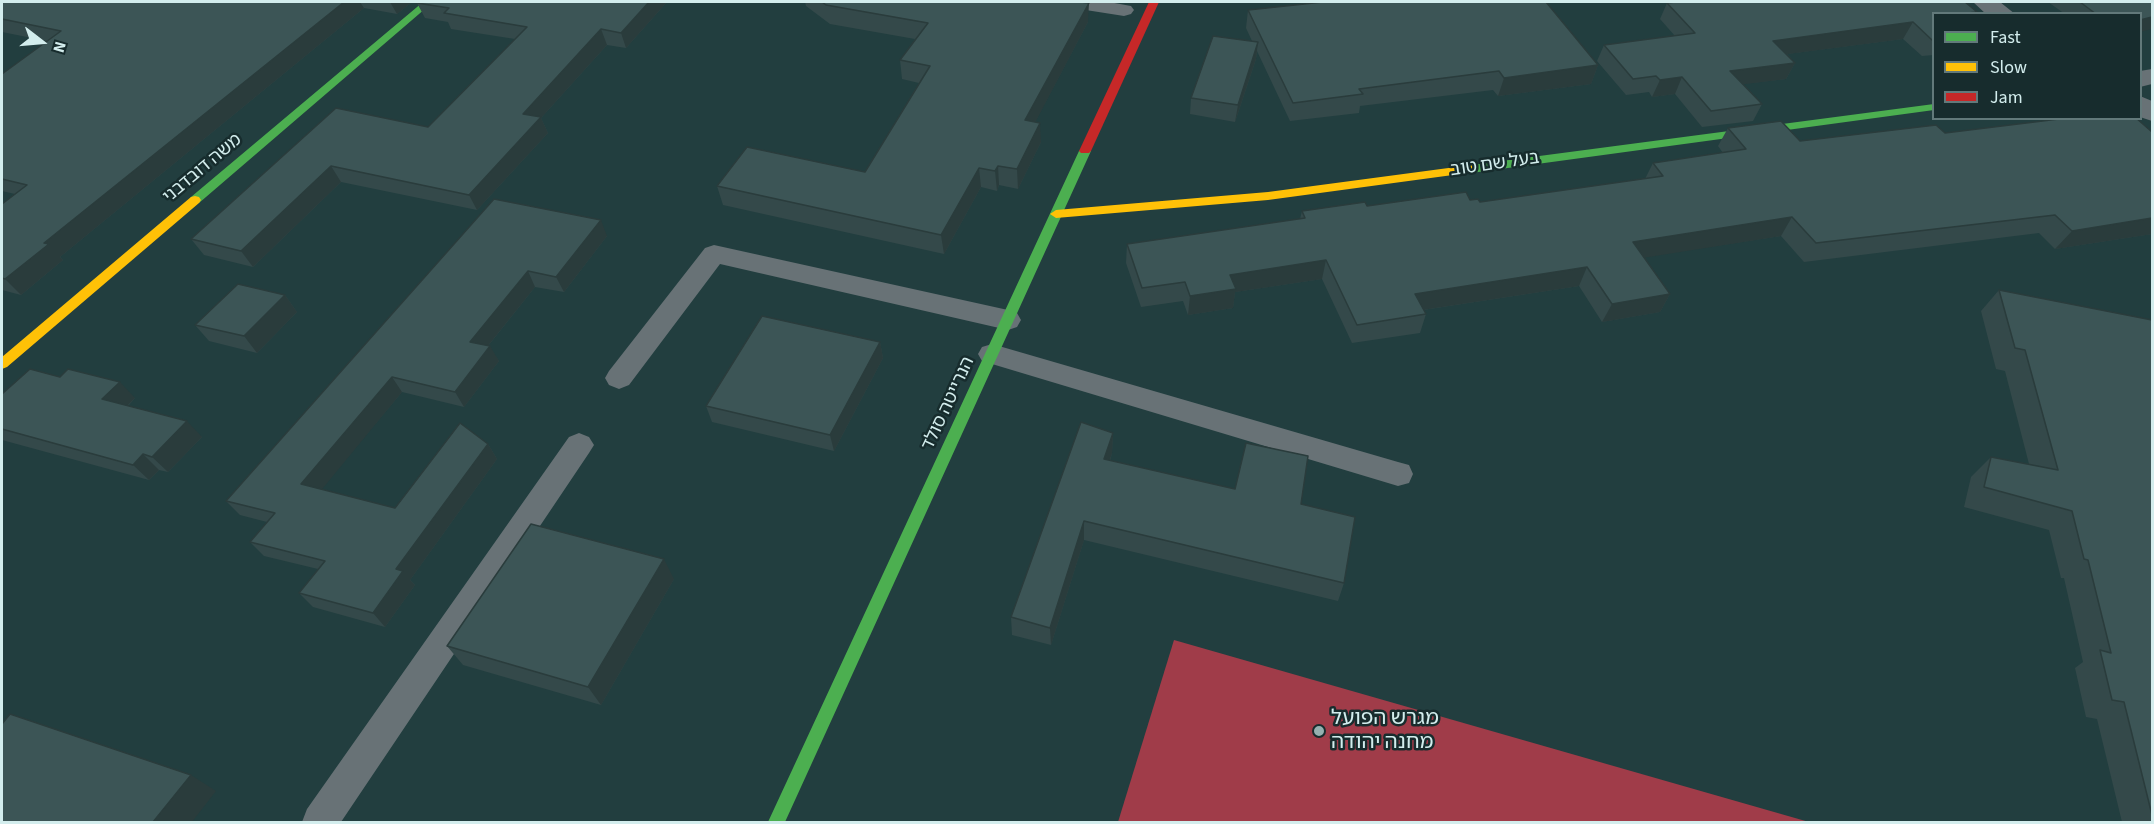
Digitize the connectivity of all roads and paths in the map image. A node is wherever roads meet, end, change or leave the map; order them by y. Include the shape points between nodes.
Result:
1 (428, 2) edge
2 (1073, 2) edge
3 (1154, 2) edge
4 (1984, 2) edge
5 (1124, 10) dead end
6 (2000, 12) edge
7 (1932, 106) edge
8 (1056, 214) junction
9 (1008, 320) junction
10 (992, 354) junction
11 (2, 364) edge
12 (618, 378) dead end
13 (579, 445) dead end
14 (1398, 474) dead end
15 (320, 822) edge
16 (776, 822) edge

1 - 11 street, משה דובדבני
2 - 5 lane
3 - 8 street, הנרייטה סולד
4 - 6 street
7 - 8 street, בעל שם טוב via 1268,196
8 - 9 street, הנרייטה סולד
9 - 10 street, הנרייטה סולד
9 - 12 lane via 714,254
10 - 14 lane
10 - 16 street, הנרייטה סולד
13 - 15 lane

